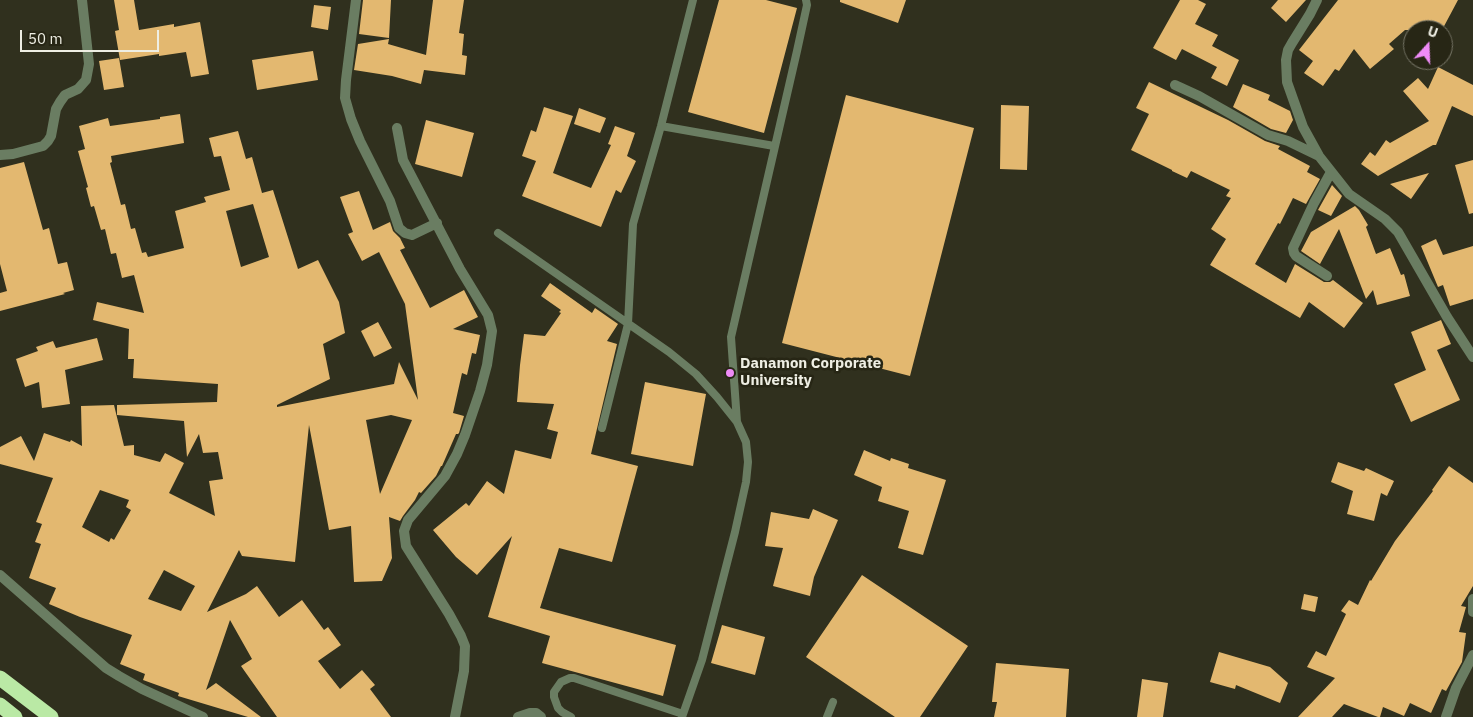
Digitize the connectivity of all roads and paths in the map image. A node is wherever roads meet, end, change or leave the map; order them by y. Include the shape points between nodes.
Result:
1 (82, 0) edge
2 (356, 0) edge
3 (693, 0) edge
4 (806, 0) edge
5 (1317, 0) edge
6 (1175, 85) dead end
7 (661, 126) junction
8 (397, 128) dead end
9 (774, 146) junction
10 (0, 155) edge
11 (1319, 156) junction
12 (1332, 172) junction
13 (437, 223) junction
14 (498, 234) dead end
15 (1327, 276) dead end
16 (628, 324) junction
17 (1473, 357) edge
18 (736, 422) junction
19 (602, 428) dead end
20 (0, 574) edge
21 (1473, 599) edge
22 (1473, 612) edge
23 (1473, 655) edge
24 (0, 678) edge
25 (833, 702) dead end
26 (0, 705) edge
27 (682, 716) edge
28 (15, 717) edge
29 (51, 717) edge
30 (204, 717) edge
31 (455, 717) edge
32 (518, 717) edge
33 (541, 717) edge
34 (571, 717) edge
35 (827, 717) edge
36 (1446, 717) edge

1 - 10 street via 89,64 86,80 60,102 51,136 43,146
2 - 13 street via 346,80 351,119 400,228 412,235
3 - 7 lane
4 - 9 lane
5 - 11 street via 1288,50 1285,70 1294,104
6 - 11 street via 1268,135
7 - 9 lane
7 - 16 lane via 633,224
8 - 13 street via 403,160
9 - 18 lane via 731,337
11 - 12 street
12 - 15 street via 1293,248 1296,256
12 - 17 street via 1349,194 1398,232
13 - 31 street via 488,315 492,331 480,391 457,454 445,476 408,520 404,531 406,546 450,614 465,646
14 - 16 lane
16 - 18 lane via 696,374
16 - 19 lane
18 - 27 lane via 746,442 746,482 710,633
20 - 30 street via 112,672
21 - 22 street
23 - 36 street
24 - 29 highway
25 - 35 lane
26 - 28 highway
27 - 34 lane via 570,678 561,682 554,697 558,708
32 - 33 street via 530,713

